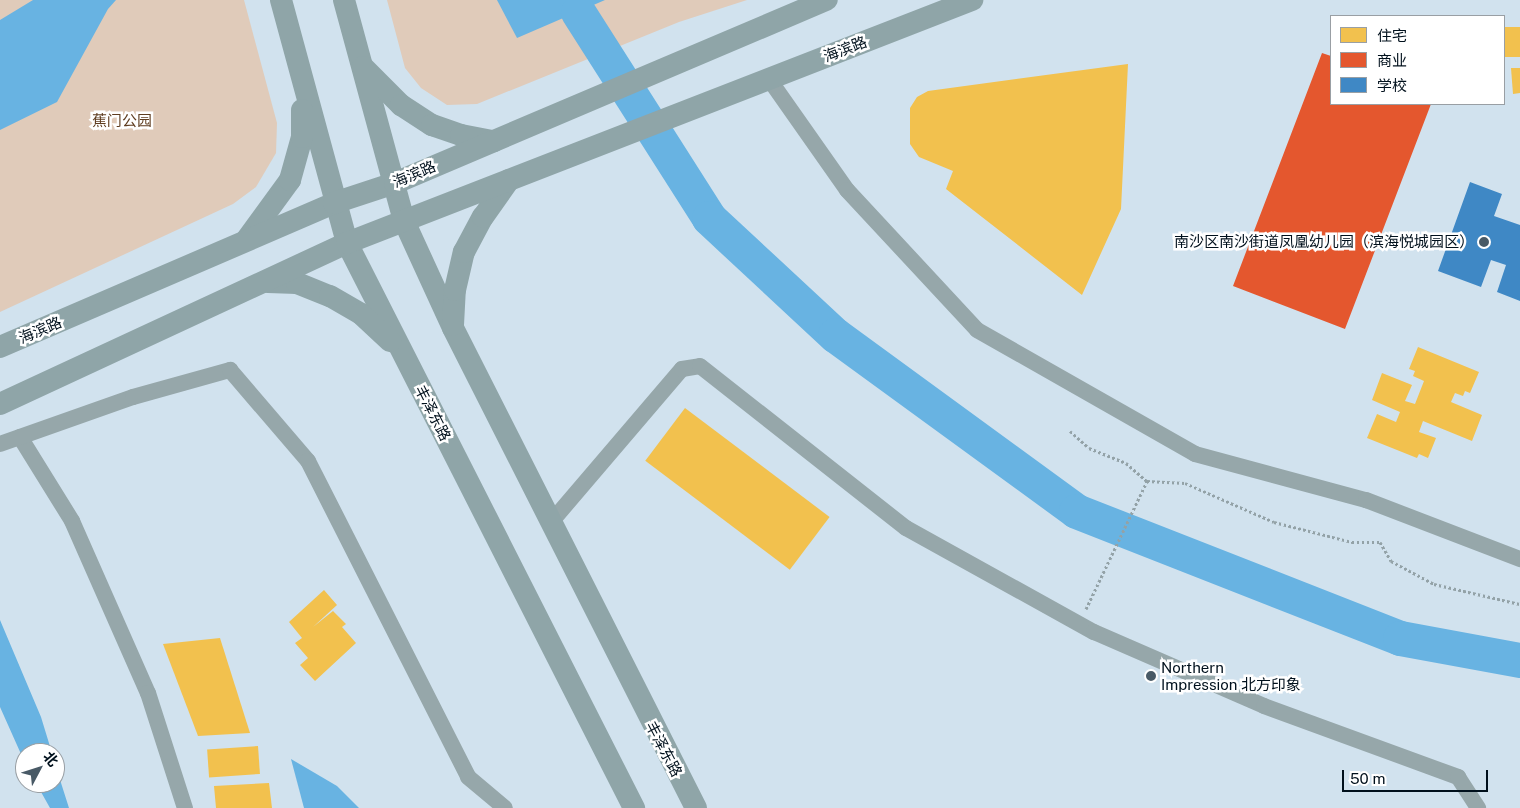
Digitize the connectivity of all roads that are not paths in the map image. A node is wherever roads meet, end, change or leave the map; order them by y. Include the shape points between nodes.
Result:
1 (281, 0) edge
2 (344, 0) edge
3 (827, 0) edge
4 (972, 0) edge
5 (363, 67) junction
6 (769, 79) junction
7 (302, 81) junction
8 (493, 140) junction
9 (509, 180) junction
10 (395, 183) junction
11 (334, 203) junction
12 (404, 221) junction
13 (245, 242) junction
14 (347, 243) junction
15 (264, 282) junction
16 (453, 328) junction
17 (0, 347) edge
18 (402, 352) junction
19 (0, 404) edge
20 (20, 437) junction
21 (0, 444) edge
22 (552, 521) junction
23 (1520, 560) edge
24 (185, 808) edge
25 (505, 808) edge
26 (634, 808) edge
27 (696, 808) edge
28 (1478, 808) edge

1 - 7 main road, 丰泽东路
2 - 5 main road, 丰泽东路
3 - 8 main road, 海滨路
4 - 6 main road, 海滨路
5 - 8 main road via 402,105 432,125 461,135
5 - 10 main road, 丰泽东路
6 - 9 main road, 海滨路
6 - 23 street via 848,190 977,330 1195,454 1366,500
7 - 11 main road, 丰泽东路
7 - 13 main road via 302,136 290,180
8 - 10 main road, 海滨路
9 - 12 main road, 海滨路
9 - 16 main road via 464,252 455,290
10 - 11 main road, 海滨路
10 - 12 main road, 丰泽东路
11 - 13 main road, 海滨路
11 - 14 main road, 丰泽东路
12 - 14 main road, 海滨路
12 - 16 main road, 丰泽东路
13 - 17 main road, 海滨路
14 - 15 main road, 海滨路
14 - 18 main road, 丰泽东路
15 - 18 main road via 297,283 330,296 362,314
15 - 19 main road, 海滨路
16 - 22 main road, 丰泽东路
18 - 26 main road, 丰泽东路
20 - 21 street
20 - 24 street via 72,521 148,693
20 - 25 street via 133,397 230,370 308,461 468,777
22 - 27 main road, 丰泽东路
22 - 28 street via 682,370 700,366 906,528 1078,623 1264,706 1458,777

